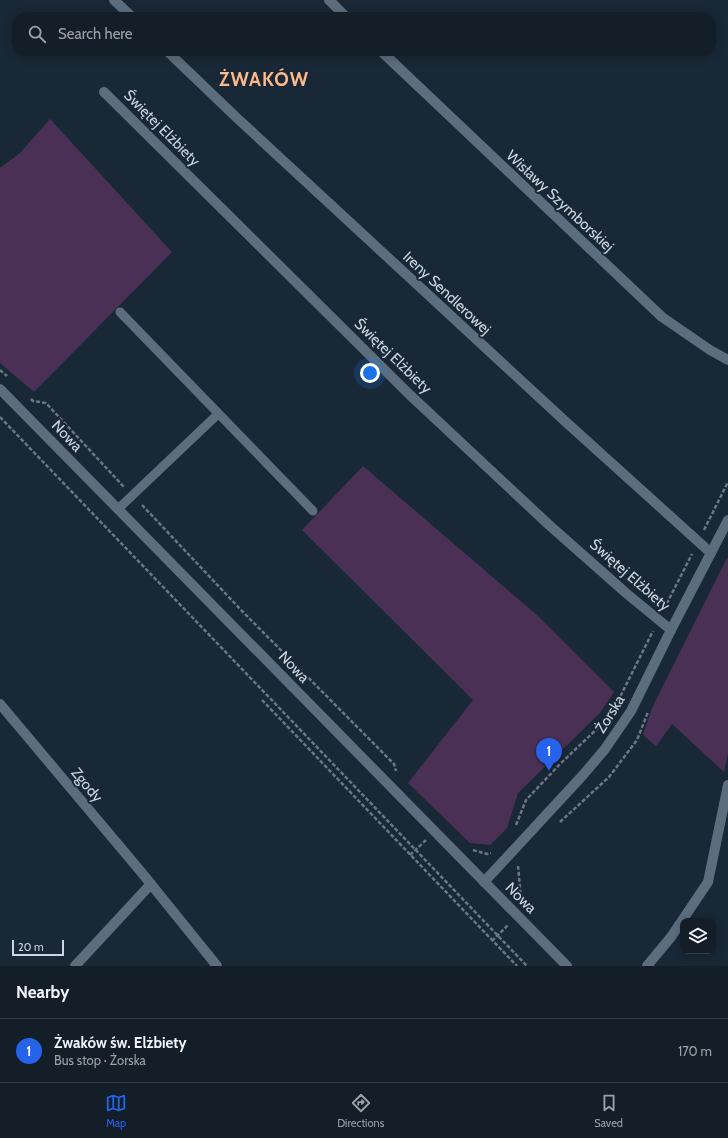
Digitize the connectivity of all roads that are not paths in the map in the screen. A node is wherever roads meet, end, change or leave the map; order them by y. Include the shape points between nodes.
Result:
1 (114, 0) edge
2 (328, 0) edge
3 (127, 12) edge
4 (341, 12) edge
5 (172, 56) edge
6 (386, 56) edge
7 (104, 92) dead end
8 (120, 312) dead end
9 (728, 360) edge
10 (0, 389) edge
11 (218, 414) junction
12 (118, 509) junction
13 (313, 511) dead end
14 (728, 520) edge
15 (724, 536) edge
16 (711, 553) junction
17 (671, 630) junction
18 (0, 704) edge
19 (728, 785) edge
20 (484, 882) junction
21 (151, 884) junction
22 (75, 966) edge
23 (218, 966) edge
24 (567, 966) edge
25 (647, 966) edge

1 - 3 street
2 - 4 street
5 - 16 street, Ireny Sendlerowej via 248,129
6 - 9 street, Wisławy Szymborskiej via 662,317
7 - 17 street, Świętej Elżbiety via 410,395 554,529
8 - 11 lane
10 - 12 street, Nowa
11 - 12 lane
11 - 13 lane
12 - 20 street, Nowa
14 - 15 street, Żorska
15 - 16 street, Żorska
16 - 17 street, Żorska
17 - 20 street, Żorska via 631,711 605,749
18 - 21 street, Zgody
19 - 25 street via 708,882 671,937
20 - 24 street, Nowa
21 - 22 street
21 - 23 street, Zgody

